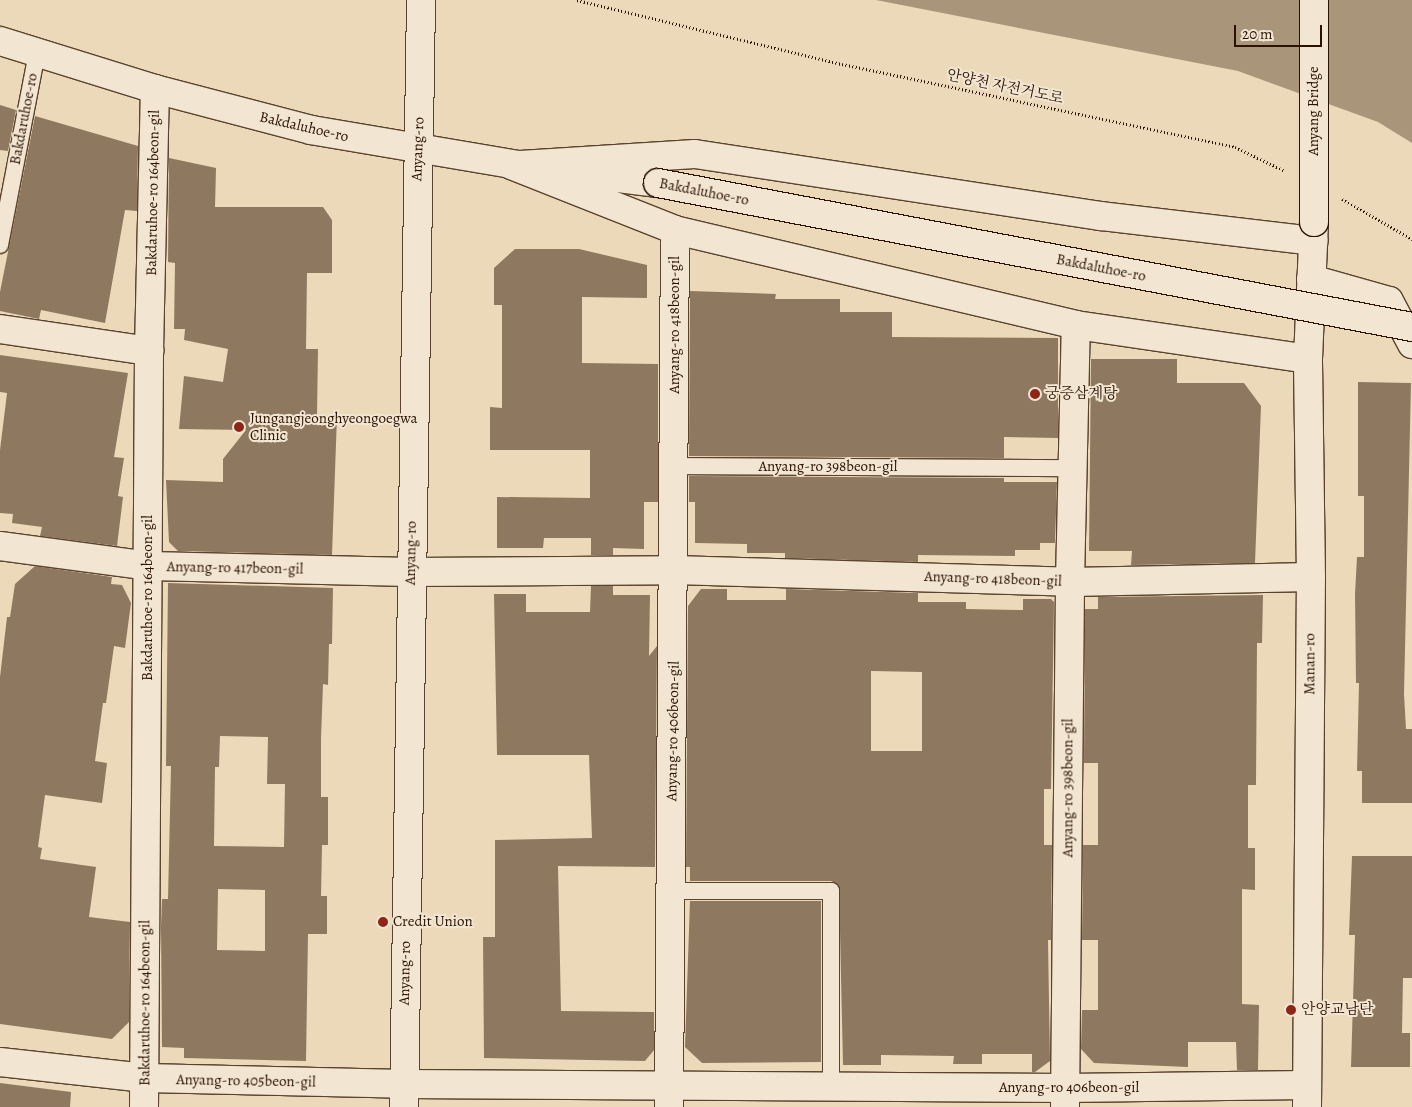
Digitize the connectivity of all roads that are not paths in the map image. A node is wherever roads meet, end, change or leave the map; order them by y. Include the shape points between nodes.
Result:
1 (421, 0) edge
2 (1314, 0) edge
3 (0, 41) edge
4 (37, 52) junction
5 (155, 89) junction
6 (418, 150) junction
7 (511, 165) junction
8 (675, 230) junction
9 (1314, 232) junction
10 (0, 245) edge
11 (1311, 279) junction
12 (1076, 325) junction
13 (1412, 327) edge
14 (0, 329) edge
15 (1412, 344) edge
16 (149, 351) junction
17 (1308, 360) junction
18 (674, 466) junction
19 (1073, 468) junction
20 (0, 547) edge
21 (149, 566) junction
22 (674, 570) junction
23 (410, 572) junction
24 (1311, 577) junction
25 (1070, 582) junction
26 (671, 891) junction
27 (0, 1062) edge
28 (145, 1078) junction
29 (831, 1086) junction
30 (404, 1096) edge
31 (669, 1096) edge
32 (1307, 1096) edge
33 (1066, 1098) edge
34 (144, 1107) edge

1 - 6 street, Anyang-ro
2 - 9 street, Anyang Bridge, bridge
3 - 4 street, Bakdaluhoe-ro
4 - 5 street, Bakdaluhoe-ro
4 - 10 lane, Bakdaruhoe-ro
5 - 6 street, Bakdaluhoe-ro via 311,130
5 - 16 street, Bakdaruhoe-ro 164beon-gil
6 - 7 street, Bakdaluhoe-ro
6 - 23 street, Anyang-ro
7 - 8 street
7 - 9 street via 695,154 1101,216
7 - 13 street, Bakdaluhoe-ro, bridge via 658,183
8 - 12 street
8 - 18 street, Anyang-ro 418beon-gil
9 - 11 street, Manan-ro
11 - 15 street via 1389,301
11 - 17 street, Manan-ro
12 - 17 street
12 - 19 street, Anyang-ro 398beon-gil
14 - 16 street
16 - 21 street, Bakdaruhoe-ro 164beon-gil
17 - 24 street, Manan-ro
18 - 19 lane, Anyang-ro 398beon-gil
18 - 22 street, Anyang-ro 418beon-gil
19 - 25 street, Anyang-ro 398beon-gil
20 - 21 street, Anyang-ro 417beon-gil
21 - 23 street, Anyang-ro 417beon-gil
21 - 28 street, Bakdaruhoe-ro 164beon-gil
22 - 23 street, Anyang-ro 418beon-gil
22 - 25 street, Anyang-ro 418beon-gil
22 - 26 street, Anyang-ro 406beon-gil
23 - 30 street, Anyang-ro
24 - 25 street, Anyang-ro 418beon-gil
24 - 32 street, Manan-ro
25 - 33 street, Anyang-ro 398beon-gil
26 - 29 lane via 831,891
26 - 31 street, Anyang-ro 406beon-gil
27 - 28 street, Anyang-ro 405beon-gil
28 - 30 street, Anyang-ro 405beon-gil
28 - 34 street, Bakdaruhoe-ro 164beon-gil
29 - 31 street, Anyang-ro 406beon-gil
29 - 33 street, Anyang-ro 406beon-gil
30 - 31 street, Anyang-ro 406beon-gil
32 - 33 street, Anyang-ro 406beon-gil

